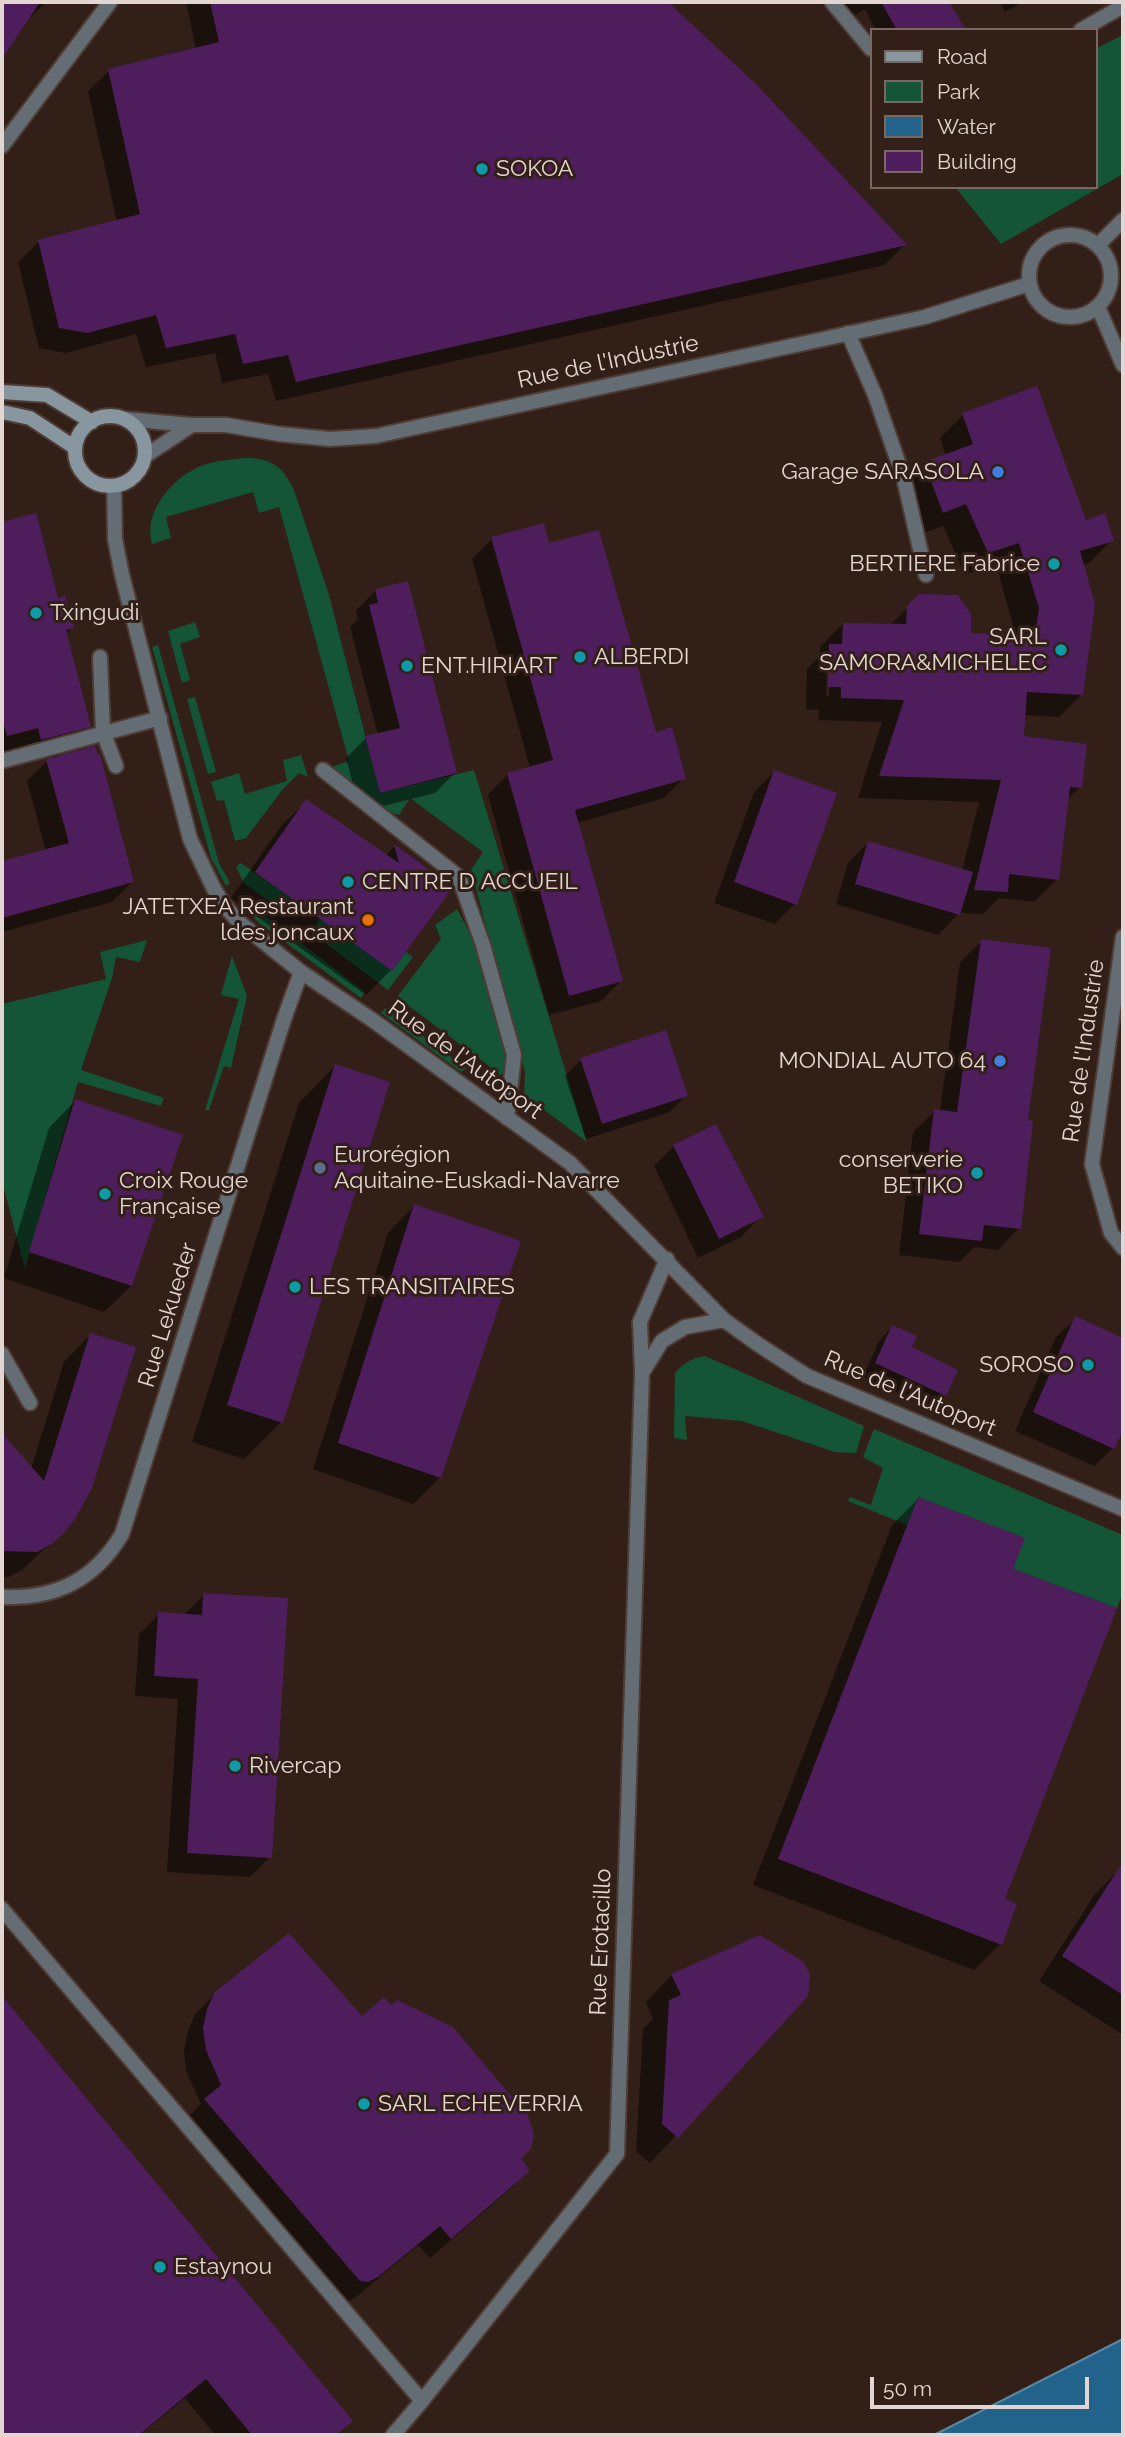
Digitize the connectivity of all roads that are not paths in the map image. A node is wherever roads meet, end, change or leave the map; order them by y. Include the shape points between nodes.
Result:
1 (110, 2) edge
2 (832, 2) edge
3 (1123, 6) edge
4 (1084, 28) edge
5 (870, 49) edge
6 (2, 146) edge
7 (1123, 220) edge
8 (1098, 245) junction
9 (1029, 284) junction
10 (1098, 307) junction
11 (848, 333) junction
12 (1123, 365) edge
13 (2, 392) edge
14 (2, 412) edge
15 (125, 419) junction
16 (92, 422) junction
17 (192, 425) junction
18 (74, 447) junction
19 (145, 456) junction
20 (114, 485) junction
21 (926, 575) dead end
22 (100, 657) dead end
23 (160, 718) junction
24 (103, 733) junction
25 (2, 761) edge
26 (116, 766) dead end
27 (323, 770) dead end
28 (1123, 937) edge
29 (301, 972) junction
30 (507, 1118) junction
31 (1123, 1248) edge
32 (667, 1259) junction
33 (724, 1320) junction
34 (2, 1354) edge
35 (642, 1373) junction
36 (30, 1403) dead end
37 (1123, 1508) edge
38 (2, 1597) edge
39 (2, 1909) edge
40 (422, 2401) junction
41 (393, 2435) edge

1 - 6 street
2 - 5 street
3 - 4 street
7 - 8 street
8 - 9 street via 1074,234 1049,240 1032,259
8 - 10 street via 1111,267 1111,282
9 - 10 street via 1044,309 1057,315 1071,317
9 - 11 street, Rue de l'Industrie via 925,317
10 - 12 street
11 - 17 street, Rue de l'Industrie via 376,436 330,439
11 - 21 street via 904,479
13 - 16 street via 47,395
14 - 18 street via 30,418
15 - 16 street, Rue de l'Industrie via 113,416
15 - 17 street, Rue de l'Industrie
15 - 19 street via 138,430
16 - 18 street via 78,435
17 - 19 street
18 - 20 street via 83,475 92,482
19 - 20 street via 140,469
20 - 23 street, Rue de l'Autoport via 115,540
22 - 24 street
23 - 24 street
23 - 29 street, Rue de l'Autoport via 190,839 214,889 240,923
24 - 25 street
24 - 26 street
27 - 30 street via 459,877 514,1055
28 - 31 street, Rue de l'Industrie via 1092,1164 1111,1233
29 - 30 street, Rue de l'Autoport
29 - 38 street, Rue Lekueder via 122,1534 110,1554 73,1585 27,1598
30 - 32 street, Rue de l'Autoport via 570,1163
32 - 33 street, Rue de l'Autoport
32 - 35 street, Rue Erotacillo via 640,1322
33 - 35 street via 685,1327 663,1341
33 - 37 street, Rue de l'Autoport via 807,1376
34 - 36 street
35 - 40 street, Rue Erotacillo via 617,2154
39 - 40 street
40 - 41 street, Rue Erotacillo

